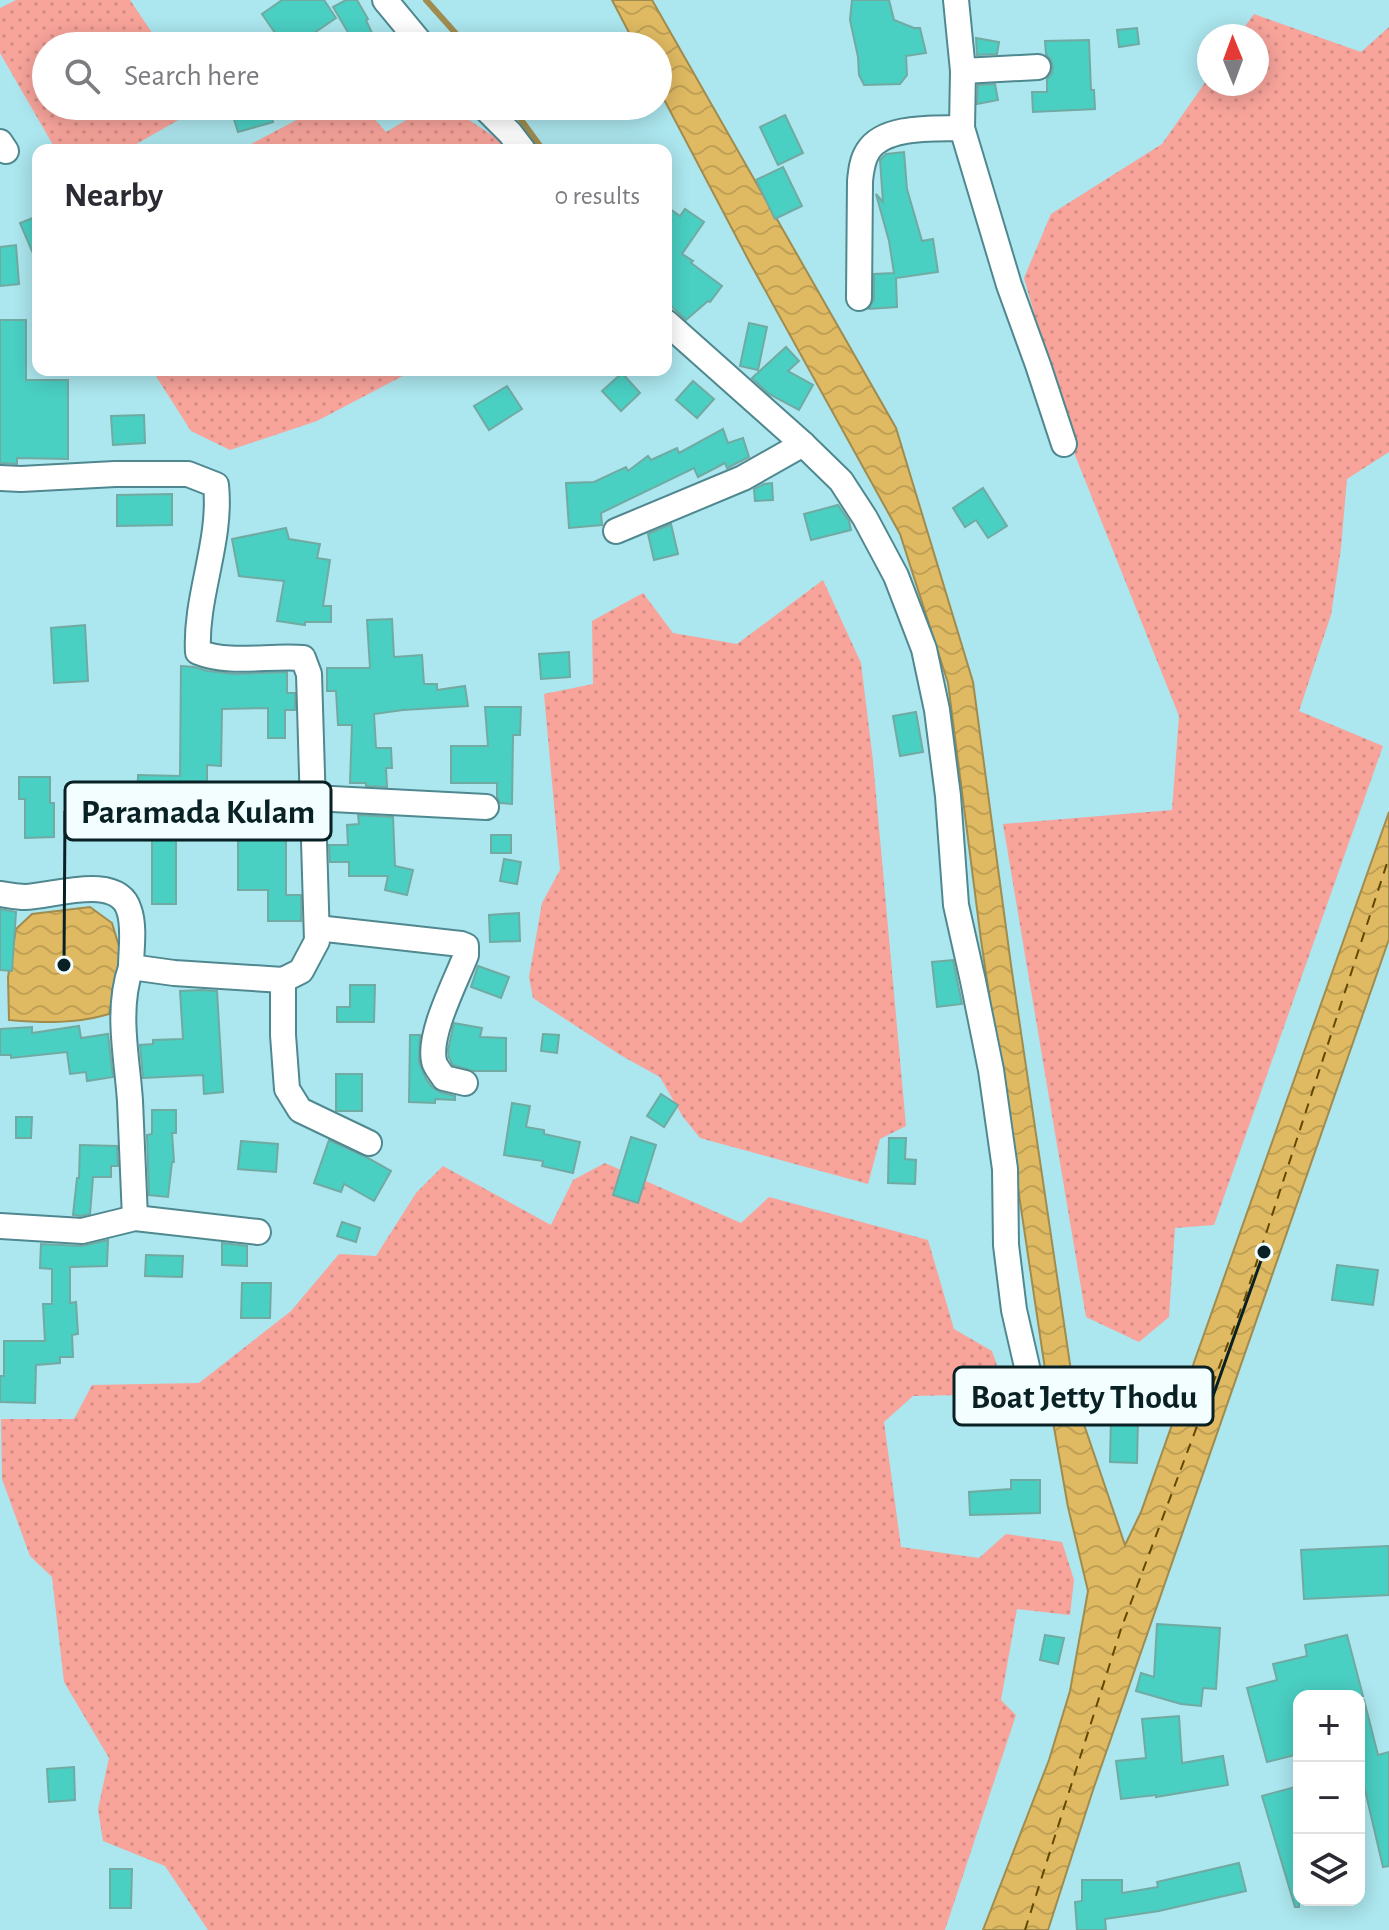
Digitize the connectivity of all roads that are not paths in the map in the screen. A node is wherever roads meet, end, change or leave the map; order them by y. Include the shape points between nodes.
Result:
1 (385, 0) edge
2 (956, 0) edge
3 (411, 32) edge
4 (1038, 67) dead end
5 (963, 71) junction
6 (497, 120) edge
7 (962, 128) junction
8 (518, 144) edge
9 (859, 298) dead end
10 (672, 327) edge
11 (803, 444) junction
12 (1064, 444) dead end
13 (0, 478) edge
14 (616, 531) dead end
15 (313, 798) junction
16 (486, 807) dead end
17 (0, 894) edge
18 (317, 928) junction
19 (131, 967) junction
20 (283, 980) junction
21 (465, 1083) dead end
22 (369, 1143) dead end
23 (135, 1218) junction
24 (0, 1226) edge
25 (258, 1232) dead end
26 (1033, 1393) dead end

1 - 3 street
2 - 5 street
4 - 5 street
5 - 7 street
6 - 8 street
7 - 9 street via 909,130 868,150 860,181
7 - 12 street
10 - 11 street
11 - 14 street via 743,478
11 - 26 street via 841,481 865,518 896,576 924,649 948,796 956,905 991,1070 1005,1169 1014,1310
13 - 15 street via 188,474 216,485 215,540 198,652 214,659 303,658 309,674
15 - 16 street
15 - 18 street
17 - 19 street via 23,897 98,889 119,894 130,912
18 - 20 street via 317,941 301,971
18 - 21 street via 466,946 435,1038 434,1063 444,1078
19 - 20 street
19 - 23 street via 125,985 123,1051
20 - 22 street via 287,1089 300,1110
23 - 24 street via 82,1231
23 - 25 street

